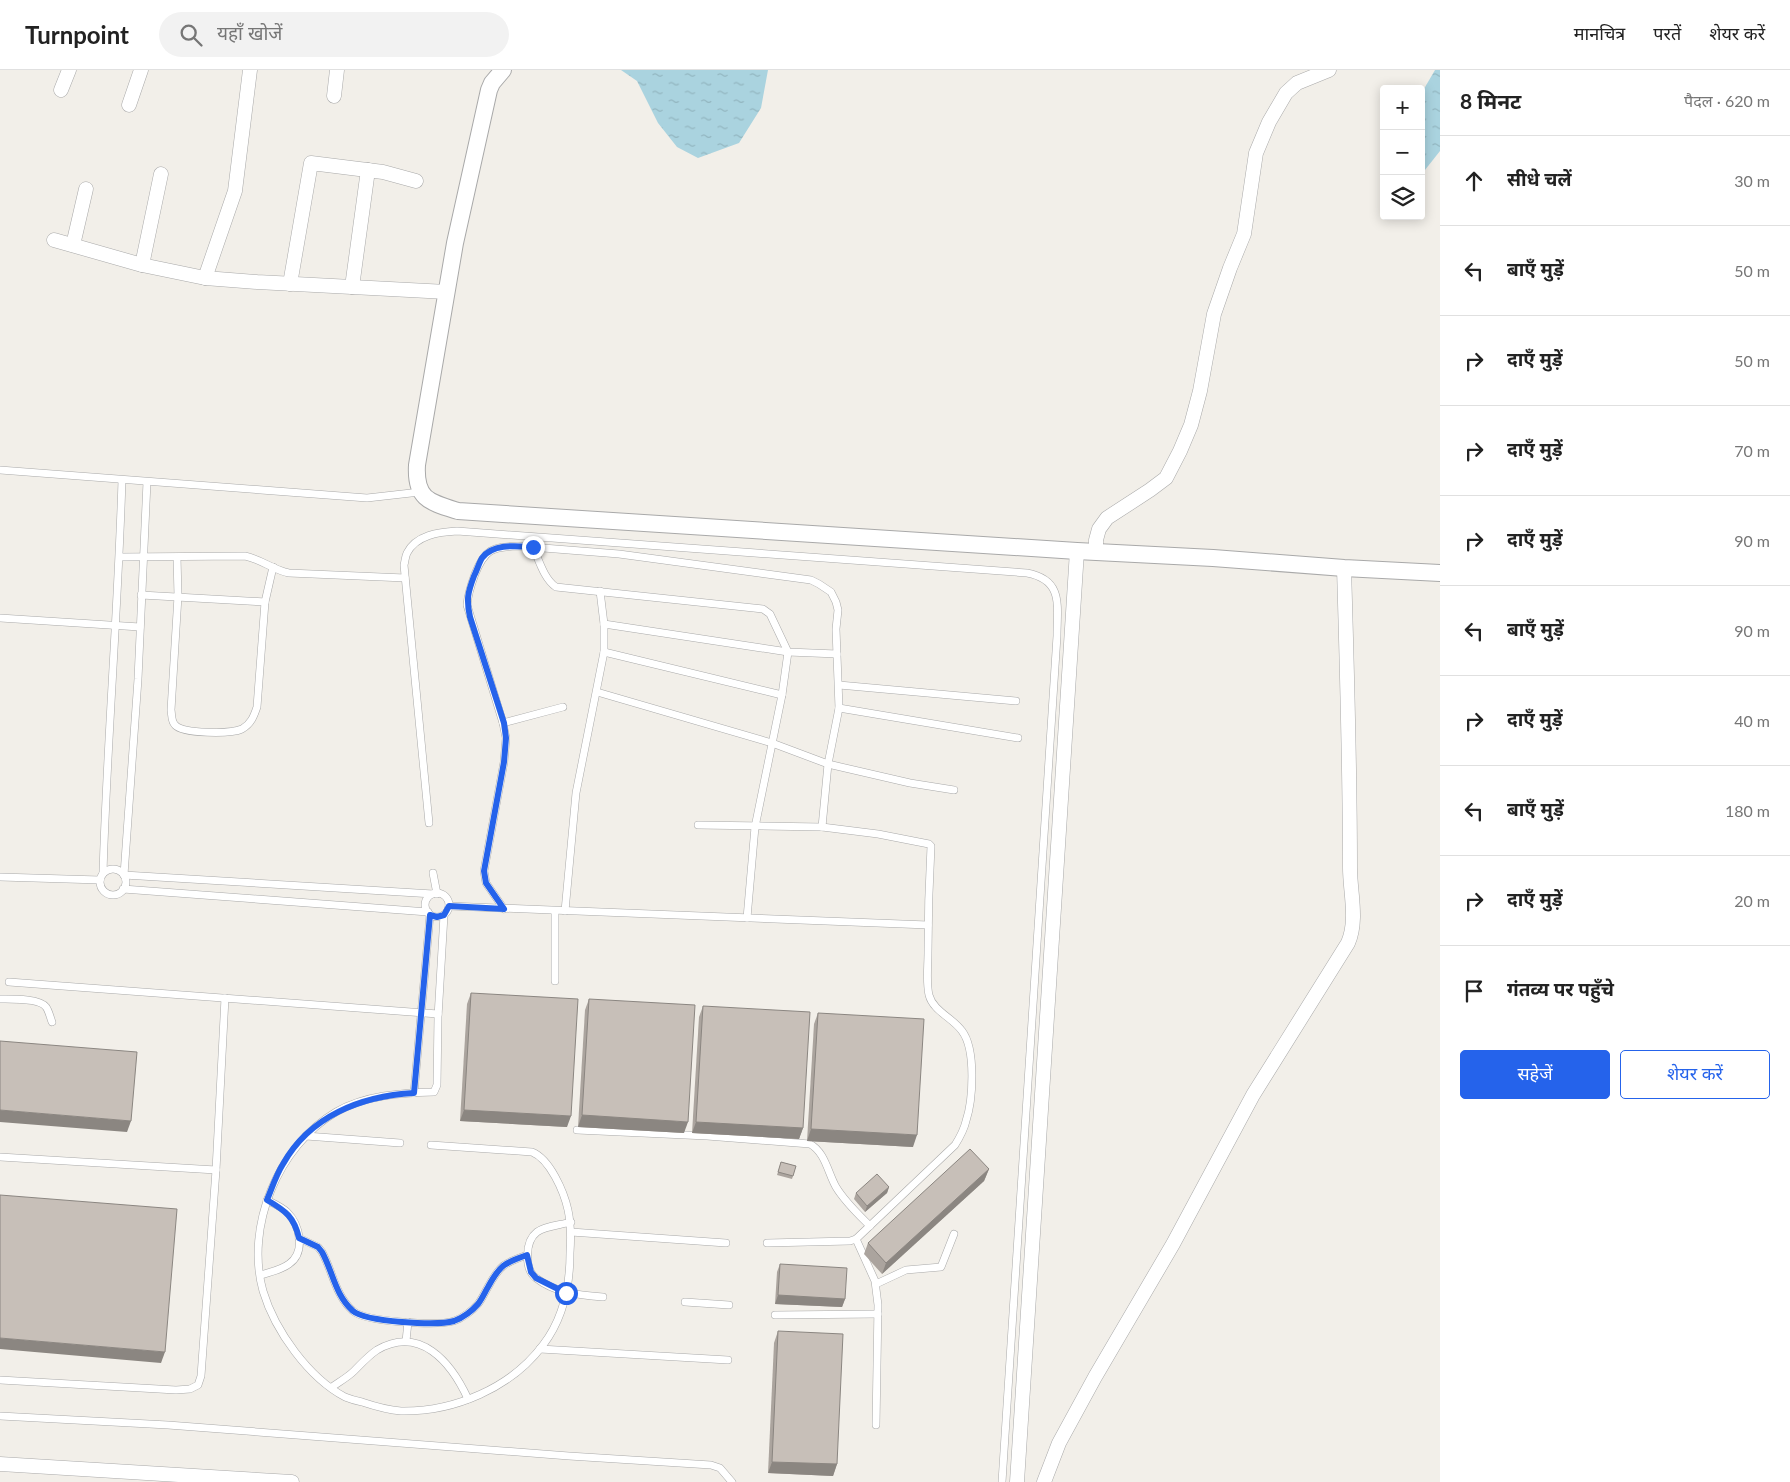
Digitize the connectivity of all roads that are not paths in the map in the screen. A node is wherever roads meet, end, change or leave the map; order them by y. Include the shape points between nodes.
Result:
1 (69, 70) edge
2 (141, 70) edge
3 (250, 70) edge
4 (337, 70) edge
5 (503, 70) edge
6 (1329, 70) edge
7 (61, 90) dead end
8 (334, 96) dead end
9 (129, 105) dead end
10 (368, 170) junction
11 (161, 174) dead end
12 (416, 181) dead end
13 (86, 189) dead end
14 (54, 240) dead end
15 (73, 245) junction
16 (142, 265) junction
17 (205, 278) junction
18 (290, 284) junction
19 (352, 287) junction
20 (447, 292) junction
21 (0, 470) edge
22 (122, 480) junction
23 (147, 482) junction
24 (420, 492) junction
25 (533, 547) junction
26 (1077, 551) junction
27 (1096, 552) junction
28 (143, 556) junction
29 (120, 557) junction
30 (177, 557) junction
31 (273, 567) junction
32 (1344, 568) junction
33 (1440, 573) edge
34 (405, 578) junction
35 (600, 591) junction
36 (142, 595) junction
37 (178, 596) junction
38 (265, 602) junction
39 (0, 618) edge
40 (604, 624) junction
41 (117, 626) junction
42 (140, 627) junction
43 (604, 652) junction
44 (788, 652) junction
45 (837, 654) junction
46 (839, 685) junction
47 (597, 692) junction
48 (782, 695) junction
49 (1016, 701) dead end
50 (563, 707) dead end
51 (839, 708) junction
52 (504, 723) junction
53 (1018, 738) dead end
54 (772, 743) junction
55 (828, 764) junction
56 (954, 790) dead end
57 (429, 823) dead end
58 (698, 825) dead end
59 (756, 827) junction
60 (822, 827) junction
61 (433, 873) dead end
62 (124, 875) junction
63 (0, 877) edge
64 (101, 877) junction
65 (123, 890) junction
66 (435, 894) junction
67 (449, 906) junction
68 (504, 909) junction
69 (555, 911) junction
70 (565, 911) junction
71 (429, 914) junction
72 (444, 915) junction
73 (747, 918) junction
74 (928, 925) junction
75 (555, 981) dead end
76 (8, 982) dead end
77 (225, 998) junction
78 (0, 999) edge
79 (422, 1013) junction
80 (438, 1014) junction
81 (52, 1022) dead end
82 (414, 1093) junction
83 (577, 1130) dead end
84 (306, 1136) junction
85 (400, 1143) dead end
86 (431, 1145) dead end
87 (0, 1157) edge
88 (216, 1170) junction
89 (267, 1200) junction
90 (571, 1222) junction
91 (870, 1226) junction
92 (571, 1232) junction
93 (954, 1234) dead end
94 (299, 1238) junction
95 (856, 1239) junction
96 (726, 1243) dead end
97 (768, 1243) dead end
98 (527, 1255) junction
99 (260, 1276) junction
100 (876, 1284) junction
101 (566, 1293) junction
102 (603, 1298) dead end
103 (685, 1302) dead end
104 (729, 1305) dead end
105 (878, 1314) junction
106 (775, 1315) dead end
107 (408, 1322) junction
108 (406, 1341) junction
109 (540, 1349) junction
110 (728, 1360) dead end
111 (0, 1380) edge
112 (332, 1387) junction
113 (468, 1399) junction
114 (0, 1416) edge
115 (876, 1425) dead end
116 (0, 1464) edge
117 (214, 1479) edge
118 (292, 1482) edge
119 (732, 1482) edge
120 (1002, 1482) edge
121 (1018, 1482) edge
122 (1044, 1482) edge

1 - 7 street
2 - 9 street
3 - 17 street via 235,191
4 - 8 street
5 - 20 street via 489,90
6 - 27 street via 1297,83 1286,93 1256,153 1244,234 1214,314 1200,391 1180,451 1166,478 1107,518 1099,529
10 - 12 street
10 - 18 street via 310,164
10 - 19 street
11 - 16 street
13 - 15 street
14 - 15 street
15 - 16 street
16 - 17 street
17 - 18 street
18 - 19 street
19 - 20 street
20 - 24 street via 416,465
21 - 22 lane
22 - 23 lane
22 - 29 lane
23 - 24 lane via 367,498
23 - 28 lane
24 - 26 street via 434,503 458,511
25 - 35 lane via 547,577 556,587
25 - 45 lane via 619,554 811,580 826,588 836,602
25 - 52 lane via 502,547 487,553 468,592 470,617
26 - 27 street
26 - 121 street
27 - 32 street
28 - 29 lane
28 - 30 lane
28 - 36 lane
29 - 41 lane
30 - 31 lane via 245,556 257,558
30 - 37 lane
31 - 34 lane via 289,574
31 - 38 lane
32 - 33 street
32 - 122 street via 1351,934 1253,1095 1173,1244 1095,1377 1059,1443
34 - 57 lane
34 - 120 lane via 407,553 416,544 426,536 457,531 1037,575 1055,591 1056,655
35 - 40 lane
35 - 44 lane via 763,609 770,614
36 - 37 lane
36 - 42 lane
37 - 38 lane
37 - 38 lane via 171,710 172,720 182,730 234,731 253,719 257,706
39 - 41 lane
40 - 43 lane
40 - 44 lane
41 - 42 lane
41 - 64 lane
42 - 62 lane
43 - 47 lane
43 - 48 lane
44 - 45 lane
44 - 48 lane
45 - 46 lane
46 - 49 lane
46 - 51 lane
47 - 54 lane
47 - 70 lane via 576,793
48 - 54 lane
50 - 52 lane
51 - 53 lane
51 - 55 lane
52 - 68 lane via 504,762 484,871 486,883
54 - 55 lane
54 - 59 lane
55 - 56 lane
55 - 60 lane
58 - 59 lane
59 - 60 lane
59 - 73 lane
60 - 74 lane via 929,844
61 - 66 lane
62 - 64 lane via 116,869 107,870
62 - 65 lane
62 - 66 lane
63 - 64 lane
64 - 65 lane via 102,888 108,894
65 - 71 lane
66 - 67 lane via 444,896
66 - 71 lane via 426,902
67 - 68 lane
67 - 72 lane
68 - 69 lane
69 - 70 lane
69 - 75 lane
70 - 73 lane
71 - 72 lane
71 - 79 lane
72 - 80 lane
73 - 74 lane
74 - 91 lane via 929,995 937,1009 964,1033 969,1044 968,1114 955,1145
76 - 77 lane
77 - 79 lane
77 - 88 lane
78 - 81 lane via 42,1003
79 - 80 lane
79 - 82 lane
80 - 82 lane via 436,1088 434,1092
82 - 84 lane via 381,1096 350,1106 336,1112
83 - 91 lane via 810,1144 820,1153 837,1188
84 - 85 lane
84 - 89 lane via 283,1163
86 - 90 lane via 537,1154 565,1196
87 - 88 lane
88 - 111 lane via 198,1385 176,1390
89 - 94 lane via 287,1212
89 - 99 lane via 260,1243
90 - 92 lane
90 - 98 lane via 537,1232
91 - 95 lane
92 - 96 lane
92 - 101 lane
93 - 100 lane via 941,1267 906,1270
94 - 99 lane via 296,1256 291,1263
94 - 107 lane via 322,1252 342,1300 359,1316
95 - 97 lane
95 - 100 lane
98 - 101 lane via 536,1278
98 - 107 lane via 502,1266 479,1303 463,1317 440,1324
99 - 112 lane via 273,1318 286,1340 302,1361
100 - 105 lane
101 - 102 lane
101 - 109 lane via 558,1320
103 - 104 lane
105 - 106 lane
105 - 115 lane
107 - 108 lane
108 - 112 lane via 376,1350
108 - 113 lane via 424,1346 442,1359 454,1371
109 - 110 lane
109 - 113 lane via 502,1383
112 - 113 lane via 346,1397 400,1411 453,1405
114 - 119 lane via 168,1424 711,1465 720,1468
116 - 117 street
117 - 118 street

